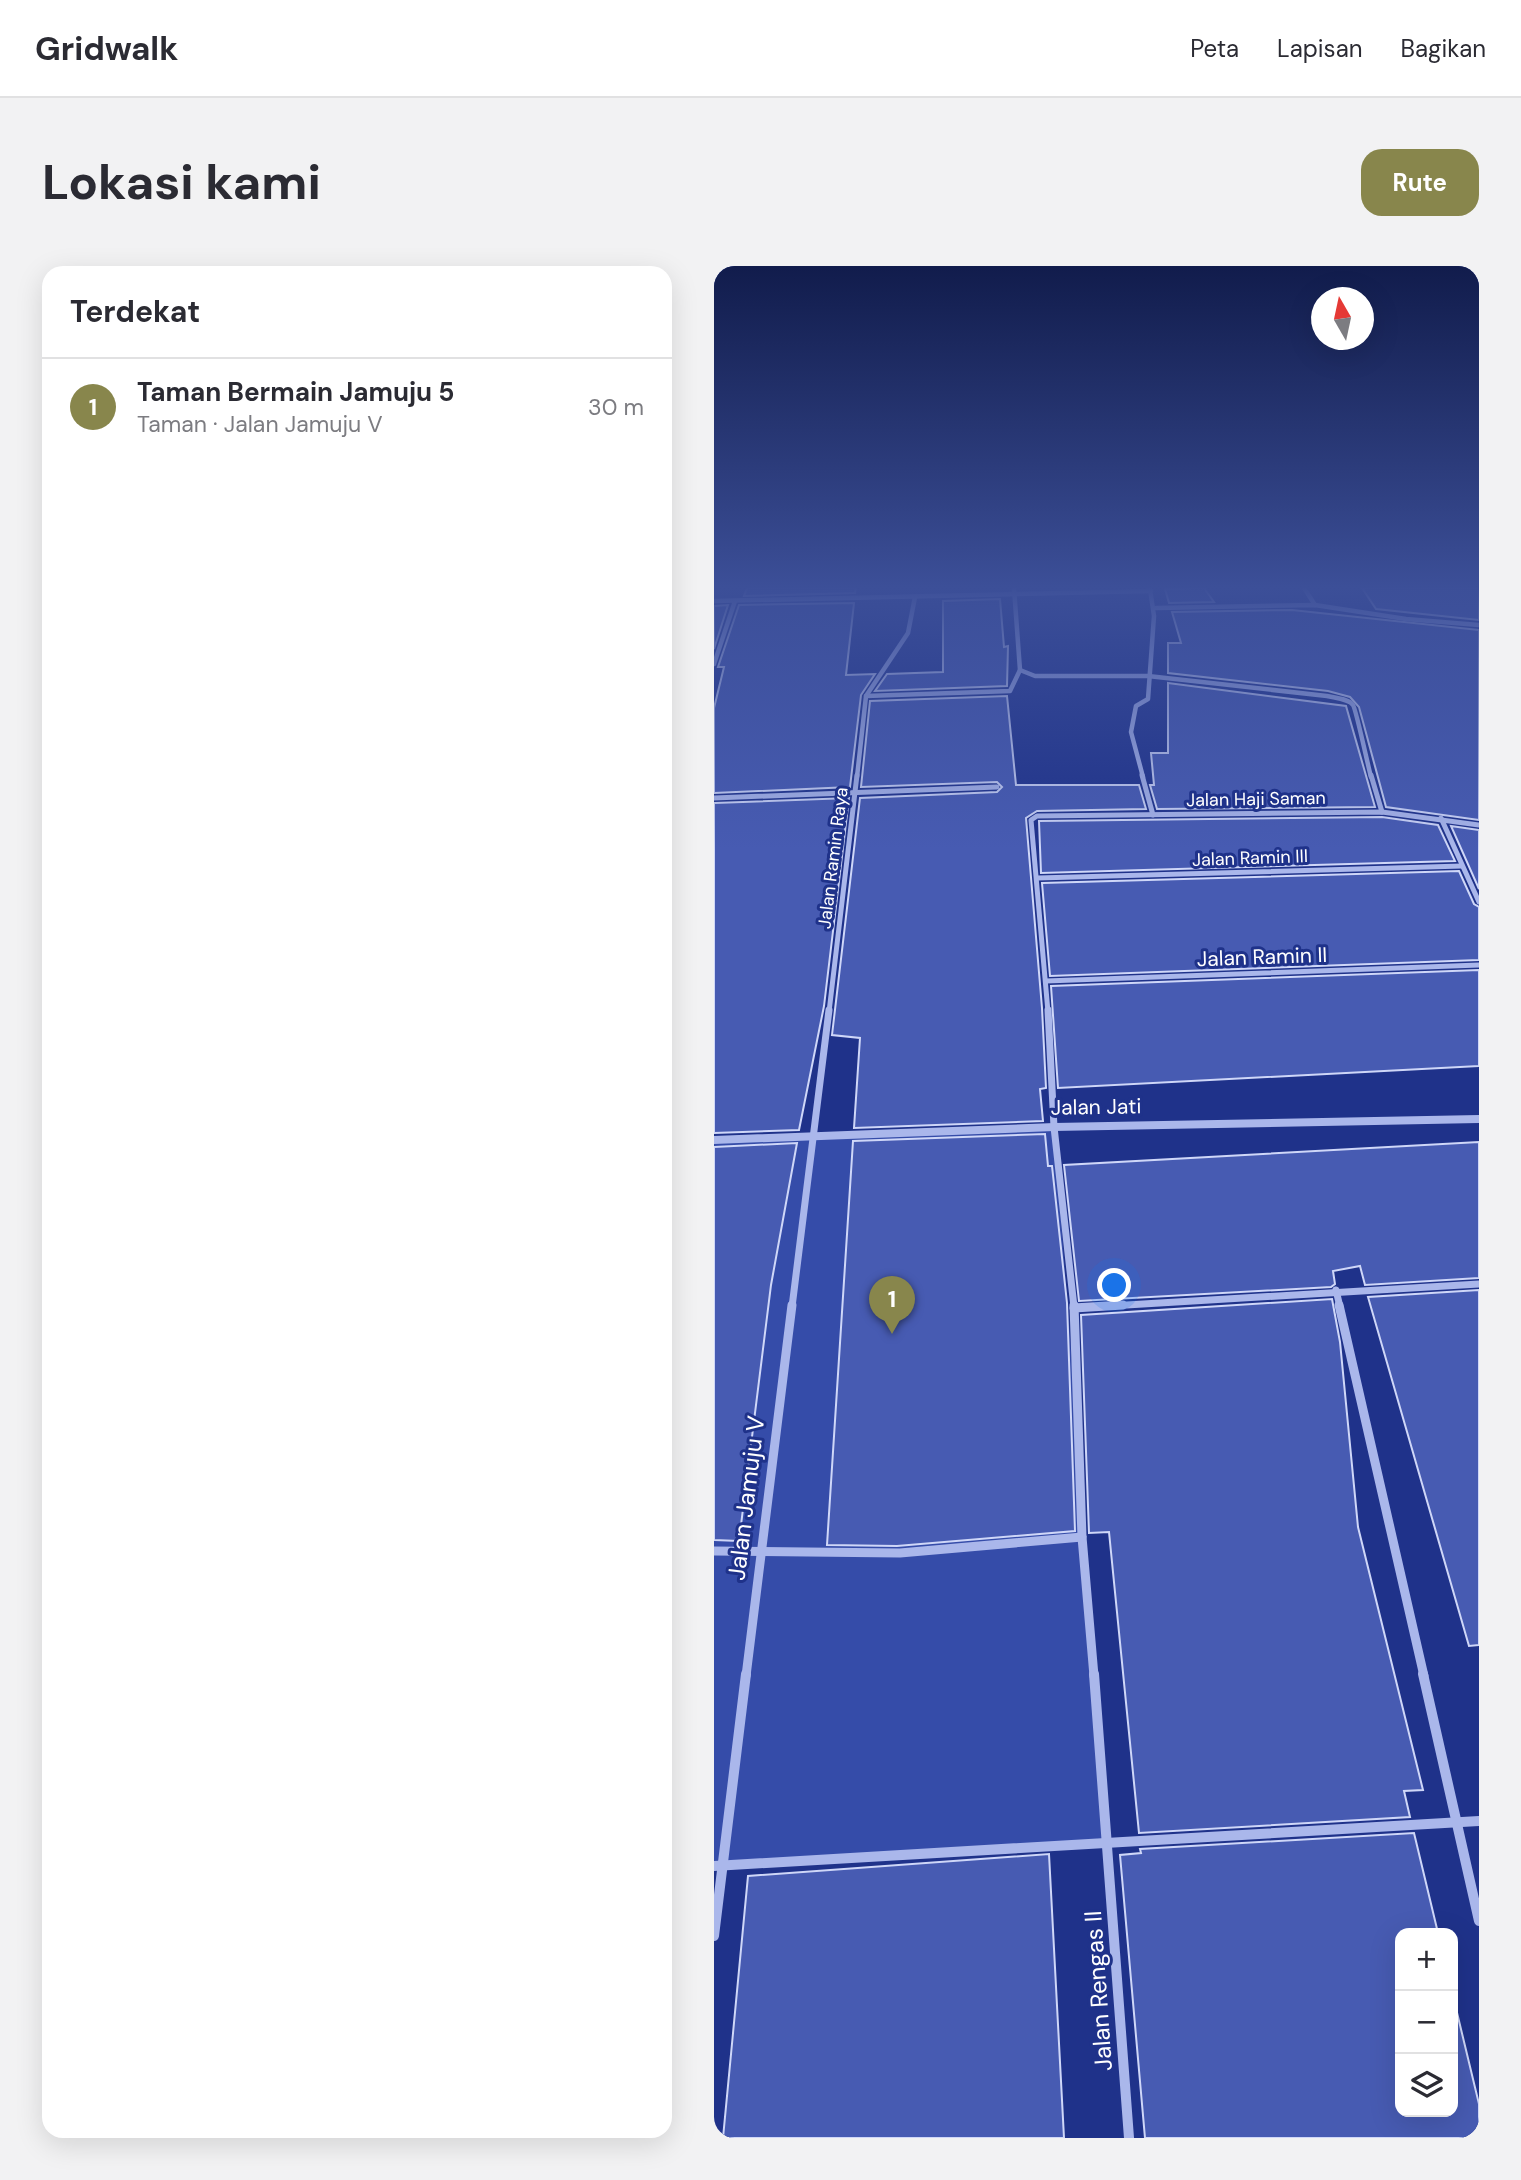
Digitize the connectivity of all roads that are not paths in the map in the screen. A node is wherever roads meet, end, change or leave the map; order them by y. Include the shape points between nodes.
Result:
1 (878, 675) edge
2 (1017, 675) edge
3 (1033, 675) edge
4 (1148, 676) junction
5 (866, 696) junction
6 (997, 787) dead end
7 (856, 791) junction
8 (714, 798) edge
9 (1382, 812) junction
10 (1153, 815) junction
11 (1032, 818) joint
12 (1441, 818) junction
13 (1479, 825) edge
14 (1462, 866) junction
15 (1038, 878) junction
16 (1479, 902) edge
17 (1479, 965) edge
18 (1046, 981) junction
19 (1479, 1119) edge
20 (1054, 1128) junction
21 (813, 1135) junction
22 (714, 1140) edge
23 (1479, 1284) edge
24 (1336, 1290) junction
25 (1074, 1308) junction
26 (1082, 1537) junction
27 (761, 1548) junction
28 (714, 1551) edge
29 (1479, 1821) edge
30 (1455, 1823) junction
31 (1108, 1841) junction
32 (718, 1866) edge
33 (1479, 1921) edge
34 (714, 1936) edge
35 (1129, 2138) edge

1 - 5 street, Jalan Ramin Raya
2 - 5 street via 1005,693
3 - 4 street
4 - 9 street via 1351,702
4 - 10 street via 1148,699 1136,706 1131,732
5 - 7 street, Jalan Ramin Raya
6 - 7 street
7 - 8 street
7 - 21 street, Jalan Ramin Raya
9 - 10 street, Jalan Haji Saman
9 - 12 street, Jalan Haji Saman
10 - 11 street, Jalan Haji Saman
11 - 15 street, Jalan Rengas II
12 - 13 street, Jalan Haji Saman
12 - 14 street
14 - 15 street, Jalan Ramin III
14 - 16 street
15 - 18 street, Jalan Rengas II
17 - 18 street, Jalan Ramin II
18 - 20 street, Jalan Rengas II
19 - 20 street, Jalan Jati
20 - 21 street, Jalan Jati
20 - 25 street, Jalan Rengas II
21 - 22 street, Jalan Jati
21 - 27 street, Jalan Jamuju V
23 - 24 street
24 - 25 street
24 - 30 street
25 - 26 street, Jalan Rengas II
26 - 27 street via 878,1554
26 - 31 street, Jalan Rengas II
27 - 28 street
27 - 32 street, Jalan Jamuju V
29 - 30 street
30 - 31 street
30 - 33 street
31 - 32 street
31 - 35 street, Jalan Rengas II
32 - 34 street, Jalan Jamuju V

